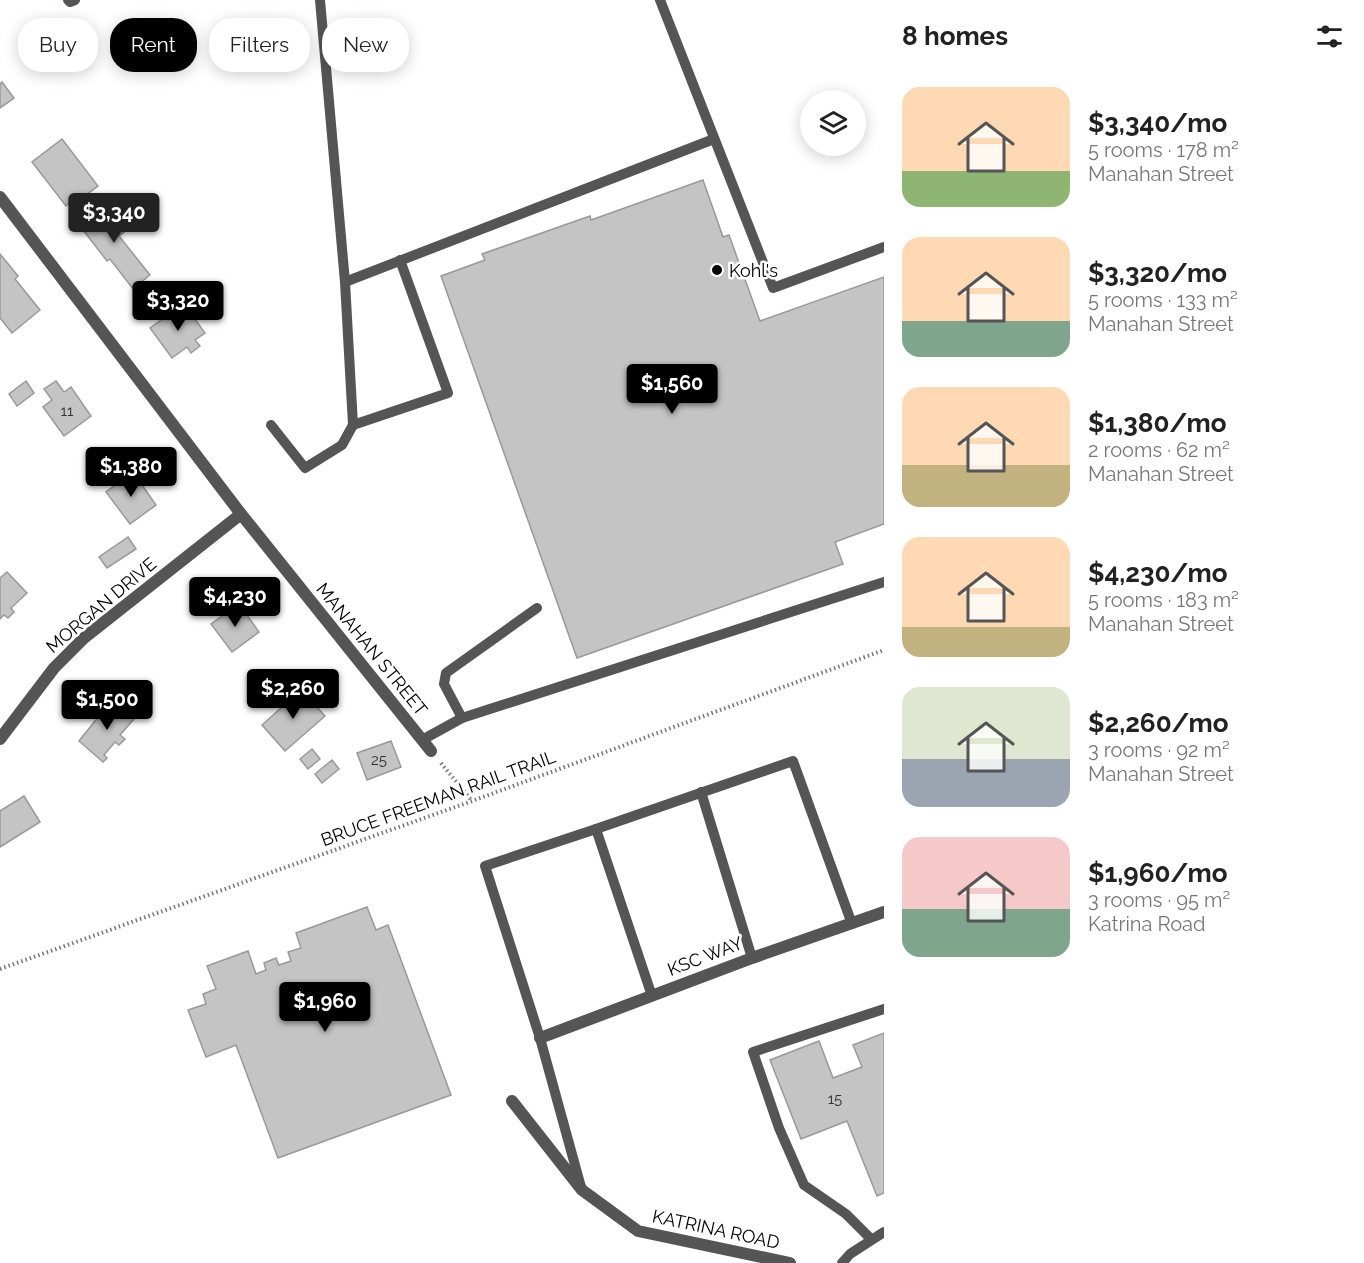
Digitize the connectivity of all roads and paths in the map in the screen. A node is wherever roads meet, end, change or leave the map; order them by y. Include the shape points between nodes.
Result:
1 (68, 0) edge
2 (75, 0) edge
3 (320, 0) edge
4 (660, 0) edge
5 (714, 139) junction
6 (0, 197) edge
7 (884, 247) edge
8 (400, 260) junction
9 (345, 282) junction
10 (271, 425) dead end
11 (353, 425) junction
12 (240, 514) junction
13 (884, 582) edge
14 (537, 608) dead end
15 (884, 650) edge
16 (462, 718) junction
17 (0, 739) edge
18 (422, 740) junction
19 (431, 751) joint
20 (701, 792) junction
21 (472, 801) junction
22 (596, 829) junction
23 (884, 912) edge
24 (852, 924) junction
25 (752, 958) junction
26 (0, 969) edge
27 (652, 996) junction
28 (884, 1009) edge
29 (540, 1038) junction
30 (512, 1101) dead end
31 (582, 1190) junction
32 (884, 1232) edge
33 (871, 1239) junction
34 (790, 1263) edge
35 (842, 1263) edge

1 - 2 lane
3 - 9 lane
4 - 5 lane
5 - 7 lane via 773,288
5 - 8 lane
6 - 12 street, MANAHAN STREET
8 - 9 lane
8 - 11 lane via 448,393
9 - 11 lane
10 - 11 lane via 305,468 342,445
12 - 17 street, MORGAN DRIVE via 84,638 54,668
12 - 18 street, MANAHAN STREET
13 - 16 lane
14 - 16 lane via 446,673 444,684
15 - 21 path, BRUCE FREEMAN RAIL TRAIL
16 - 18 lane
18 - 19 street, MANAHAN STREET
19 - 21 path
20 - 22 lane
20 - 24 lane via 793,761
20 - 25 lane
21 - 26 path, BRUCE FREEMAN RAIL TRAIL
22 - 27 lane
22 - 29 lane via 485,866
23 - 24 street, KSC WAY
24 - 25 street, KSC WAY
25 - 27 street, KSC WAY
27 - 29 street, KSC WAY
28 - 33 lane via 753,1052 804,1185 846,1214
29 - 31 lane
30 - 31 street, KATRINA ROAD
31 - 34 street, KATRINA ROAD via 638,1231
32 - 33 lane
33 - 35 lane

